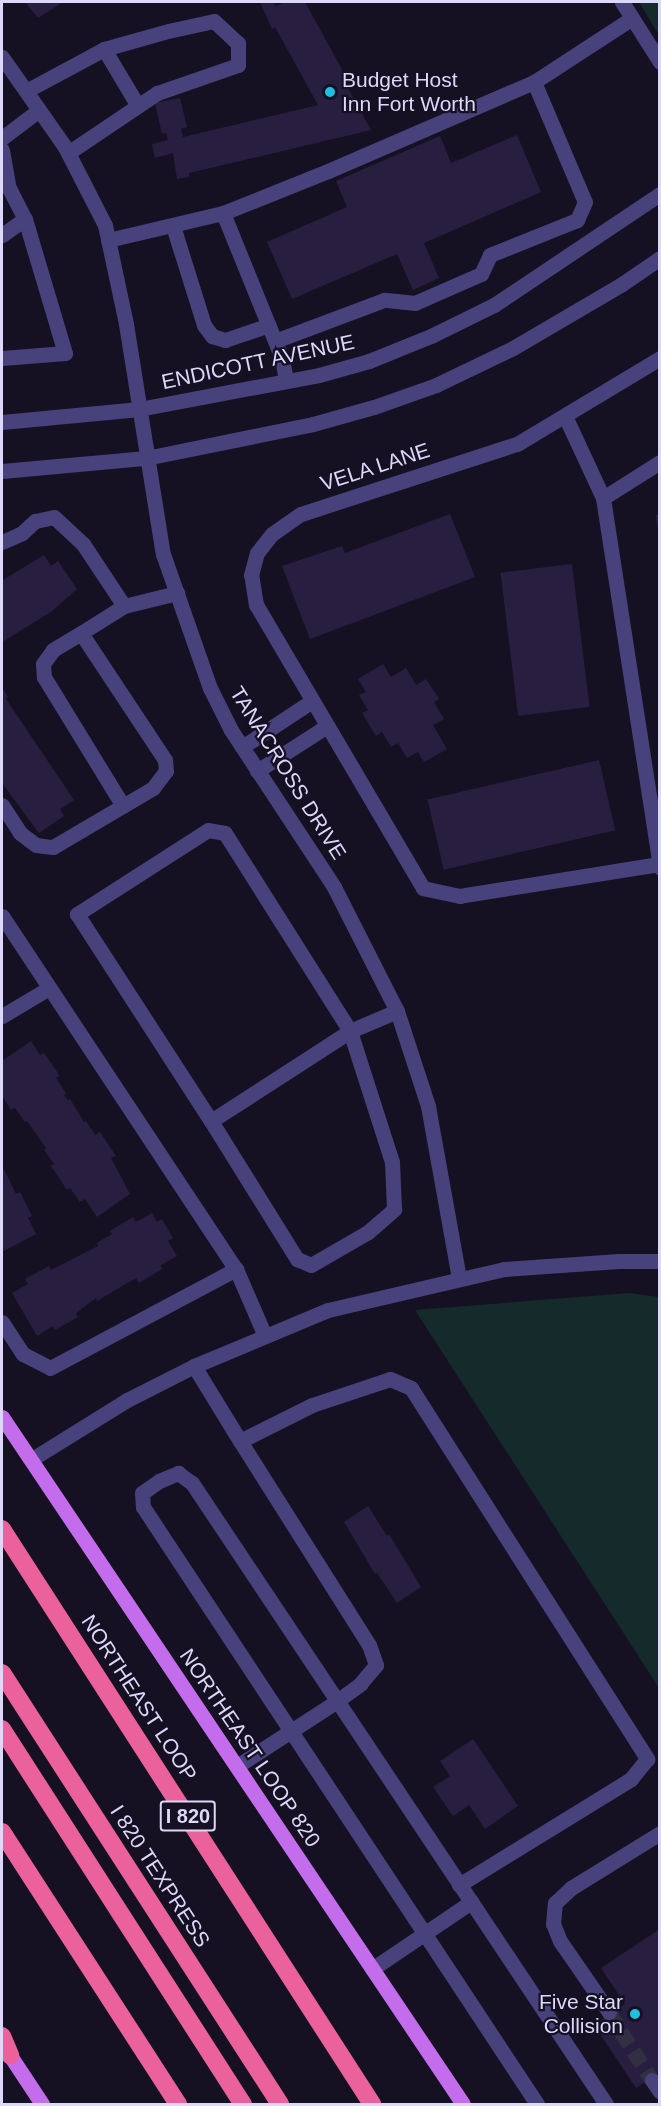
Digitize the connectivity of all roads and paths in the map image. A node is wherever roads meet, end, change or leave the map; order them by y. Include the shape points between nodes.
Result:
1 (622, 2) edge
2 (632, 18) junction
3 (104, 49) junction
4 (2, 57) edge
5 (660, 62) edge
6 (534, 82) junction
7 (26, 91) junction
8 (138, 106) junction
9 (39, 110) junction
10 (2, 138) edge
11 (2, 150) edge
12 (68, 153) junction
13 (660, 194) edge
14 (224, 213) junction
15 (25, 219) junction
16 (173, 226) junction
17 (2, 235) edge
18 (108, 240) junction
19 (660, 258) edge
20 (269, 325) junction
21 (275, 341) junction
22 (2, 358) edge
23 (660, 358) edge
24 (286, 381) junction
25 (138, 409) junction
26 (565, 416) junction
27 (2, 422) edge
28 (146, 458) junction
29 (660, 462) edge
30 (2, 471) edge
31 (603, 498) junction
32 (2, 542) edge
33 (177, 593) junction
34 (124, 606) junction
35 (81, 633) junction
36 (312, 701) junction
37 (327, 726) junction
38 (242, 747) junction
39 (258, 771) junction
40 (2, 805) edge
41 (123, 806) junction
42 (659, 866) edge
43 (2, 916) edge
44 (50, 988) junction
45 (397, 1011) junction
46 (2, 1016) edge
47 (350, 1031) junction
48 (211, 1121) junction
49 (660, 1261) edge
50 (236, 1269) junction
51 (459, 1278) junction
52 (2, 1322) edge
53 (265, 1336) junction
54 (194, 1366) junction
55 (2, 1417) edge
56 (240, 1441) junction
57 (32, 1459) junction
58 (2, 1528) edge
59 (2, 1673) edge
60 (337, 1701) junction
61 (2, 1729) edge
62 (292, 1732) junction
63 (237, 1766) junction
64 (2, 1832) edge
65 (660, 1833) edge
66 (459, 1884) junction
67 (471, 1902) junction
68 (425, 1934) junction
69 (372, 1969) junction
70 (609, 2012) tunnel mouth
71 (2, 2036) edge
72 (6, 2049) edge
73 (42, 2104) edge
74 (178, 2104) edge
75 (243, 2104) edge
76 (280, 2104) edge
77 (372, 2104) edge
78 (463, 2104) edge
79 (537, 2104) edge
80 (606, 2104) edge

1 - 2 street
2 - 5 street
2 - 6 street
3 - 7 street
3 - 8 street
3 - 8 street via 214,21 238,43 238,65 157,93
4 - 7 street, TANACROSS DRIVE
6 - 14 street
6 - 21 street via 585,202 577,220 490,255 481,274 416,303 384,300
7 - 9 street, TANACROSS DRIVE
8 - 12 street
9 - 10 street
9 - 12 street, TANACROSS DRIVE
11 - 15 street via 9,188
12 - 18 street, TANACROSS DRIVE via 105,225
13 - 24 street, ENDICOTT AVENUE via 483,310 369,361
14 - 16 street
14 - 20 street
15 - 17 street
15 - 22 street via 65,353
16 - 18 street
16 - 20 street via 204,325 212,336 225,340
18 - 25 street, TANACROSS DRIVE via 126,324
19 - 28 street via 513,348 435,386 313,424
20 - 21 street
21 - 24 street
23 - 26 street, VELA LANE
24 - 25 street, ENDICOTT AVENUE
25 - 27 street, ENDICOTT AVENUE
25 - 28 street, TANACROSS DRIVE
26 - 31 street
26 - 36 street, VELA LANE via 517,444 301,514 272,534 257,553 251,575 256,605
28 - 30 street
28 - 33 street, TANACROSS DRIVE via 164,554
29 - 31 street
31 - 42 street
32 - 34 street via 35,521 54,517 82,544
33 - 34 street
33 - 38 street, TANACROSS DRIVE via 210,688
34 - 35 street
35 - 41 street via 53,650 43,664 44,677
35 - 41 street via 165,760 166,771 153,788
36 - 37 street, VELA LANE
36 - 38 street
37 - 39 street
37 - 42 street, VELA LANE via 423,888 460,896
38 - 39 street, TANACROSS DRIVE
39 - 45 street, TANACROSS DRIVE via 334,887
40 - 41 street via 20,833 36,845 53,848
43 - 44 street
44 - 46 street
44 - 50 street
45 - 47 street
45 - 51 street, TANACROSS DRIVE via 428,1107
47 - 48 street
47 - 48 street via 392,1162 394,1209 368,1232 311,1265 297,1259
47 - 48 street via 225,833 208,830 77,914
49 - 51 street via 504,1269
50 - 52 street via 50,1368 23,1354
50 - 53 street
51 - 53 street via 328,1310
53 - 54 street
54 - 56 street
54 - 57 street via 127,1400
55 - 57 main road, NORTHEAST LOOP 820
56 - 60 street via 369,1645 376,1665 360,1684
56 - 66 street via 312,1404 390,1379 411,1388 647,1759 631,1779
57 - 63 main road, NORTHEAST LOOP 820
58 - 77 highway, NORTHEAST LOOP / I 820
59 - 76 highway, I 820 TEXPRESS
60 - 62 street
60 - 62 street via 192,1483 178,1473 159,1481 142,1493 143,1507
60 - 66 street
61 - 75 highway
62 - 63 street
62 - 68 street
63 - 69 main road, NORTHEAST LOOP 820
64 - 74 highway
65 - 70 street via 571,1888 555,1903 553,1924 560,1941
66 - 67 street
67 - 68 street
67 - 80 street
68 - 69 street
68 - 79 street
69 - 78 main road, NORTHEAST LOOP 820
71 - 72 highway
72 - 73 main road

